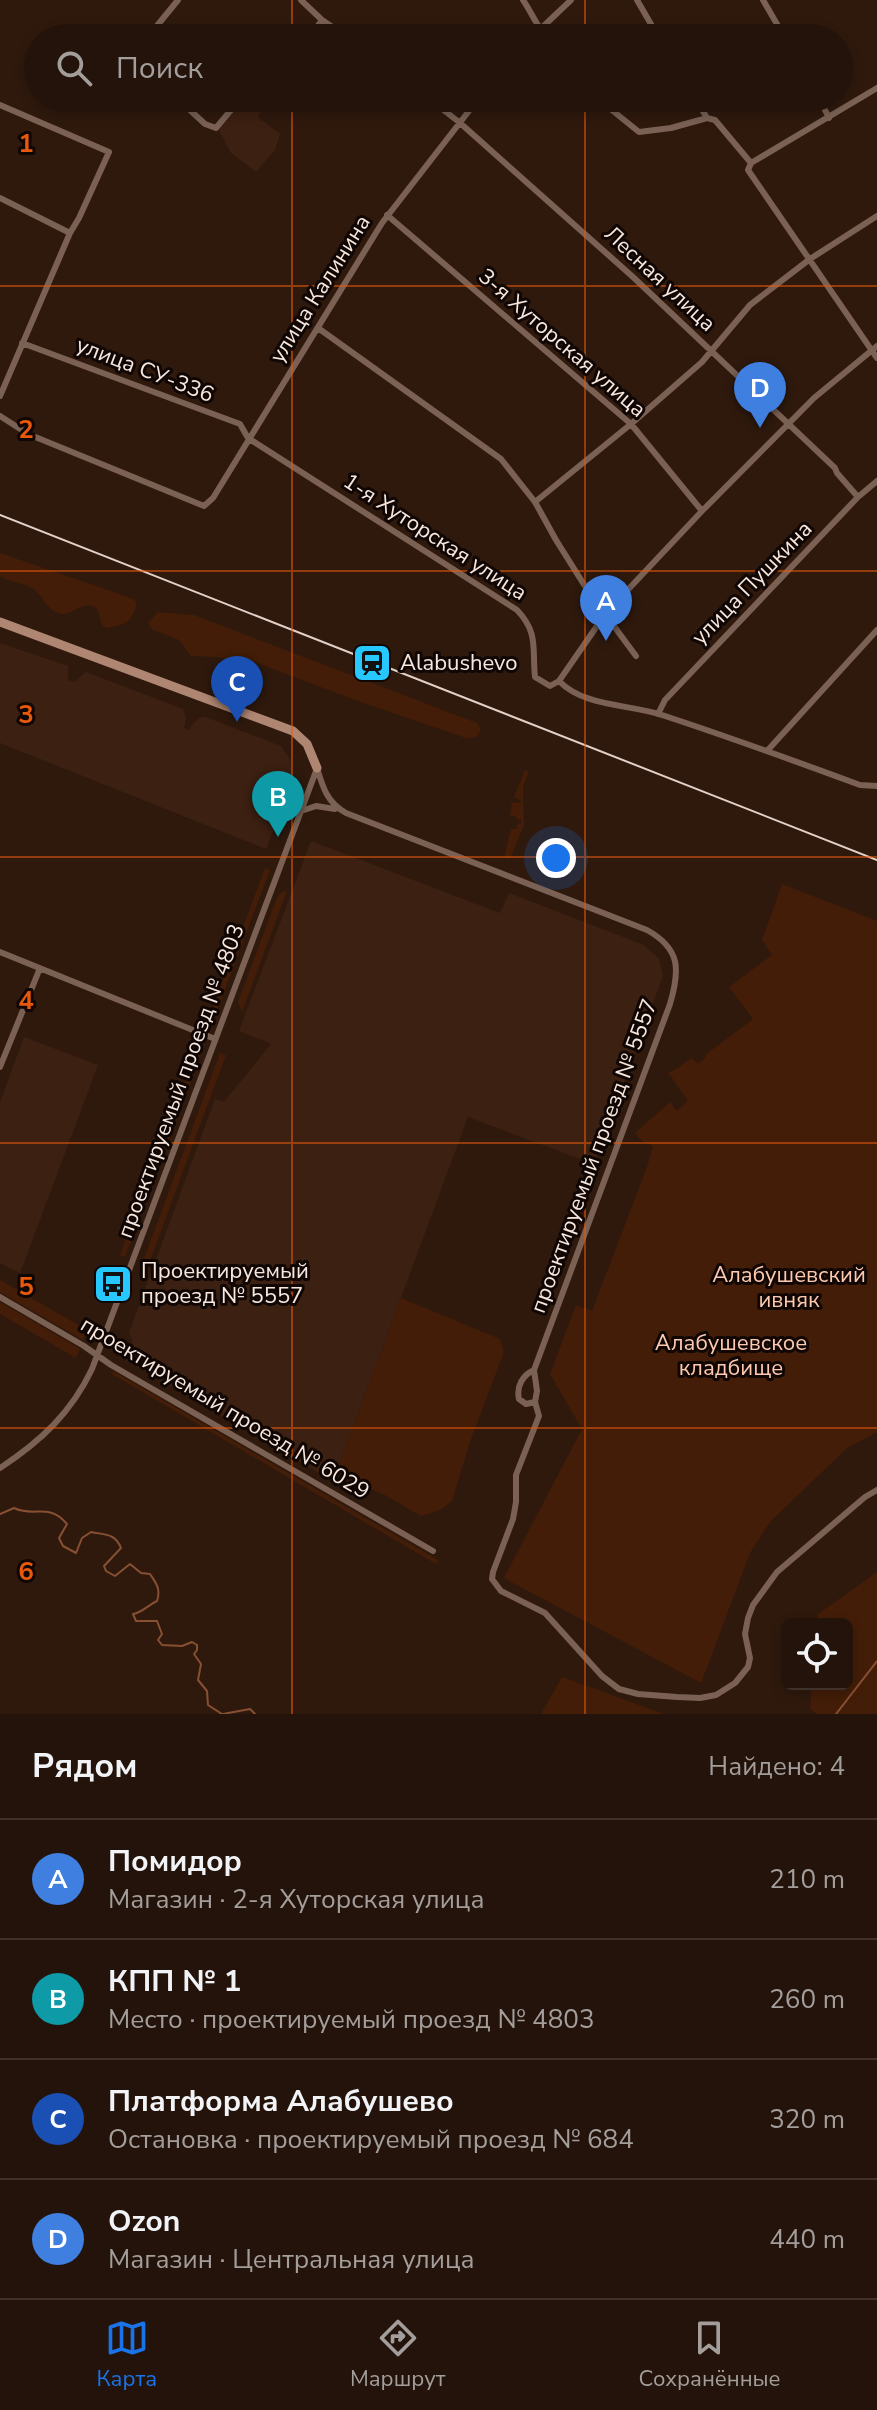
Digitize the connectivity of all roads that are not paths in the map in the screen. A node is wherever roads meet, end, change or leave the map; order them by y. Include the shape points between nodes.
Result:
1 (178, 0) edge
2 (301, 0) edge
3 (523, 0) edge
4 (571, 0) edge
5 (637, 0) edge
6 (763, 0) edge
7 (322, 20) junction
8 (158, 24) edge
9 (319, 24) edge
10 (328, 24) edge
11 (537, 24) edge
12 (545, 24) edge
13 (651, 24) edge
14 (777, 24) edge
15 (877, 88) edge
16 (853, 103) edge
17 (0, 105) edge
18 (192, 112) edge
19 (229, 112) edge
20 (446, 112) edge
21 (467, 112) edge
22 (614, 112) edge
23 (703, 112) edge
24 (826, 112) edge
25 (839, 112) edge
26 (707, 118) junction
27 (829, 118) junction
28 (459, 122) junction
29 (751, 163) junction
30 (0, 198) edge
31 (387, 215) junction
32 (877, 216) edge
33 (70, 233) junction
34 (810, 259) junction
35 (318, 328) junction
36 (22, 343) junction
37 (874, 348) edge
38 (712, 352) junction
39 (877, 358) edge
40 (0, 396) edge
41 (0, 416) edge
42 (789, 422) junction
43 (631, 424) junction
44 (248, 438) junction
45 (877, 481) edge
46 (858, 497) junction
47 (535, 502) junction
48 (702, 511) junction
49 (606, 613) junction
50 (0, 622) edge
51 (877, 630) edge
52 (636, 656) dead end
53 (559, 681) junction
54 (658, 714) junction
55 (767, 751) junction
56 (317, 768) junction
57 (877, 786) edge
58 (301, 811) junction
59 (346, 813) junction
60 (0, 952) edge
61 (40, 968) junction
62 (215, 1039) junction
63 (0, 1067) edge
64 (0, 1297) edge
65 (97, 1355) junction
66 (534, 1370) junction
67 (535, 1402) junction
68 (3, 1466) edge
69 (877, 1490) edge
70 (433, 1551) dead end

1 - 8 street
2 - 7 street
3 - 11 street
4 - 12 street
5 - 13 street
6 - 14 street
7 - 9 street
7 - 10 street
15 - 16 street
17 - 33 street via 109,152
18 - 19 street via 216,128
20 - 28 street, Лесная улица
21 - 28 street, улица Калинина
22 - 26 street via 639,132
23 - 26 street
24 - 27 street
25 - 27 street
26 - 29 street via 715,120
27 - 29 street
28 - 31 street, улица Калинина
28 - 38 street, Лесная улица
29 - 34 street via 748,170
30 - 33 street
31 - 35 street, улица Калинина
31 - 43 street, 3-я Хуторская улица
32 - 34 street
33 - 36 street
34 - 37 street
34 - 38 street via 750,305
35 - 44 street, улица Калинина
35 - 47 street via 501,459
36 - 40 street
36 - 44 street, улица СУ-336 via 240,424
37 - 39 street
37 - 42 street
38 - 42 street, Лесная улица
38 - 43 street
41 - 44 street, улица Калинина via 28,434 204,506
42 - 46 street, Лесная улица
42 - 48 street
43 - 47 street
43 - 48 street, 3-я Хуторская улица
44 - 53 street, 1-я Хуторская улица via 517,610 533,632 535,677 550,686
45 - 46 street, улица Пушкина
46 - 54 street, улица Пушкина via 665,700
47 - 49 street
48 - 49 street
49 - 52 street
49 - 53 street
50 - 56 street via 293,731 307,744
51 - 55 street
53 - 54 street, 1-я Хуторская улица via 568,691 600,702
54 - 55 street, 1-я Хуторская улица
55 - 57 street, 1-я Хуторская улица via 860,785
56 - 58 street, проектируемый проезд № 4803
56 - 59 street via 325,794
58 - 59 street via 322,806
58 - 62 street, проектируемый проезд № 4803
59 - 66 street, проектируемый проезд № 5557 via 647,930 673,953 677,974 670,1004
60 - 61 street
61 - 62 street
61 - 63 street
62 - 65 street, проектируемый проезд № 4803
64 - 65 street, проектируемый проезд № 6029
65 - 68 street, проектируемый проезд № 4803 via 82,1390 57,1423
65 - 70 street, проектируемый проезд № 6029
66 - 67 street, проектируемый проезд № 5557
66 - 67 street, проектируемый проезд № 5557 via 522,1380 517,1394 526,1404
67 - 69 street via 539,1416 516,1475 513,1519 492,1579 501,1591 545,1613 605,1680 625,1691 700,1698 735,1683 750,1658 748,1618 777,1572

